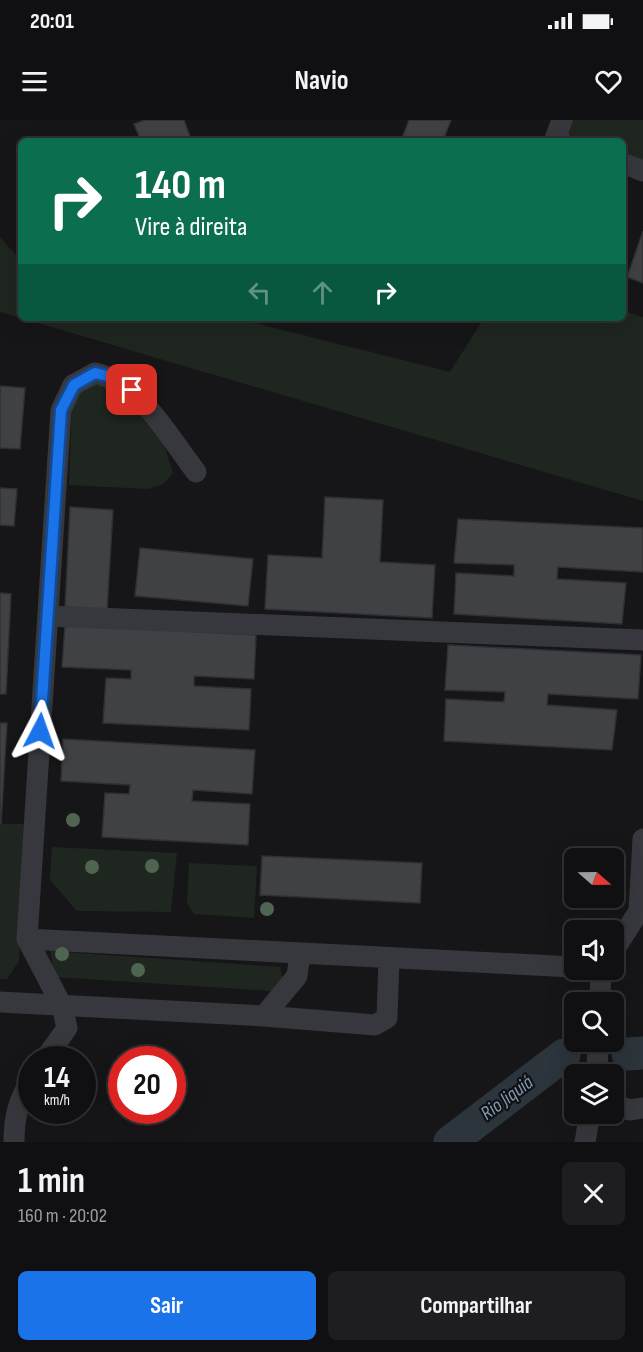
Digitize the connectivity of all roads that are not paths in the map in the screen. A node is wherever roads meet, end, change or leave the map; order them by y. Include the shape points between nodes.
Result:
1 (562, 120) edge
2 (555, 138) edge
3 (626, 165) edge
4 (643, 171) edge
5 (196, 472) dead end
6 (48, 616) junction
7 (643, 640) edge
8 (643, 839) edge
9 (624, 934) edge
10 (27, 939) junction
11 (300, 953) junction
12 (389, 958) junction
13 (564, 967) edge
14 (0, 1002) edge
15 (62, 1006) junction
16 (264, 1016) junction
17 (54, 1046) edge
18 (18, 1105) edge
19 (624, 1108) edge
20 (643, 1108) edge
21 (588, 1124) edge
22 (14, 1142) edge
23 (585, 1142) edge

1 - 2 lane
3 - 4 lane
5 - 6 lane via 132,390 111,377 95,373 74,385 61,410
6 - 7 lane
6 - 10 lane
8 - 9 lane via 639,911
10 - 11 lane
10 - 15 lane
11 - 12 lane
11 - 16 lane via 297,976
12 - 13 lane
12 - 16 lane via 387,1018 375,1025
14 - 15 lane
15 - 16 lane
15 - 17 lane via 67,1028
18 - 22 lane
19 - 20 lane
21 - 23 lane

